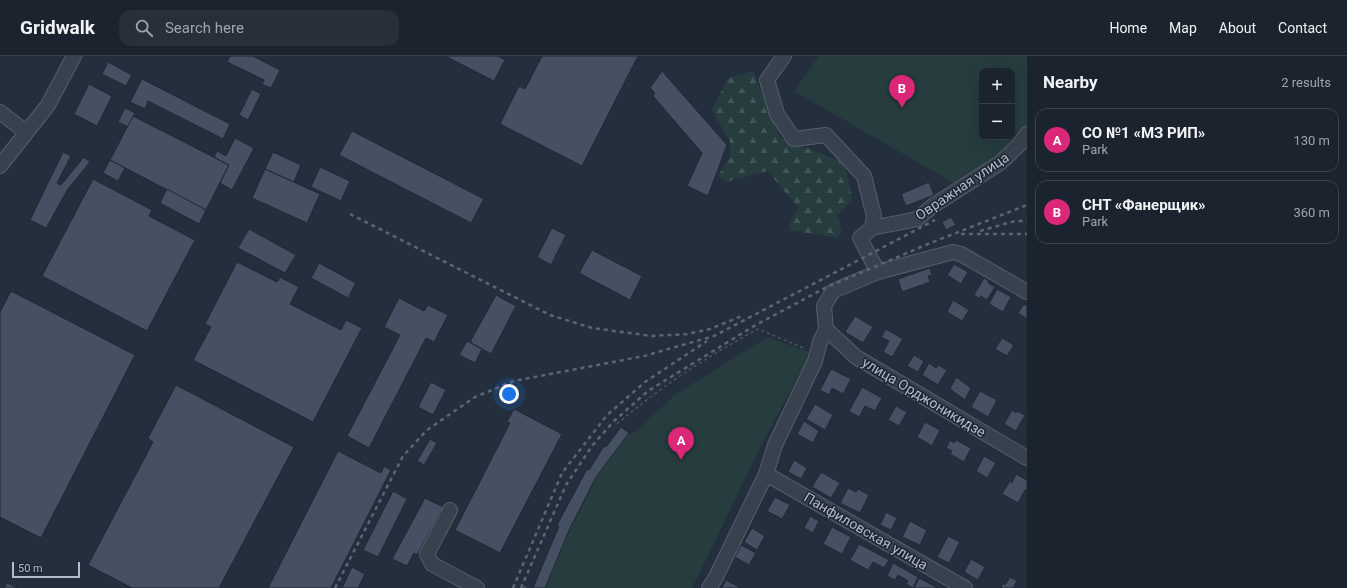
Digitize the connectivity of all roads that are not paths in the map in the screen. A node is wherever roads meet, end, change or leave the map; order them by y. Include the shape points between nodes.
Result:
1 (74, 56) edge
2 (784, 56) edge
3 (0, 112) edge
4 (26, 132) junction
5 (1027, 134) edge
6 (0, 166) edge
7 (872, 228) junction
8 (878, 272) junction
9 (1027, 292) edge
10 (826, 329) junction
11 (1027, 458) edge
12 (766, 474) junction
13 (450, 510) dead end
14 (477, 588) edge
15 (709, 588) edge
16 (965, 588) edge

1 - 4 street via 48,105
2 - 7 street via 767,80 777,114 794,139 826,135 864,176 874,216
3 - 4 street
4 - 6 street
5 - 7 street, Овражная улица via 1000,163 917,219
7 - 8 street via 860,238
8 - 9 street via 953,252
8 - 10 street via 833,291 824,306
10 - 11 street, улица Орджоникидзе via 856,357
10 - 12 street via 815,362 775,445
12 - 15 street
12 - 16 street, Панфиловская улица
13 - 14 street via 428,554 432,564

